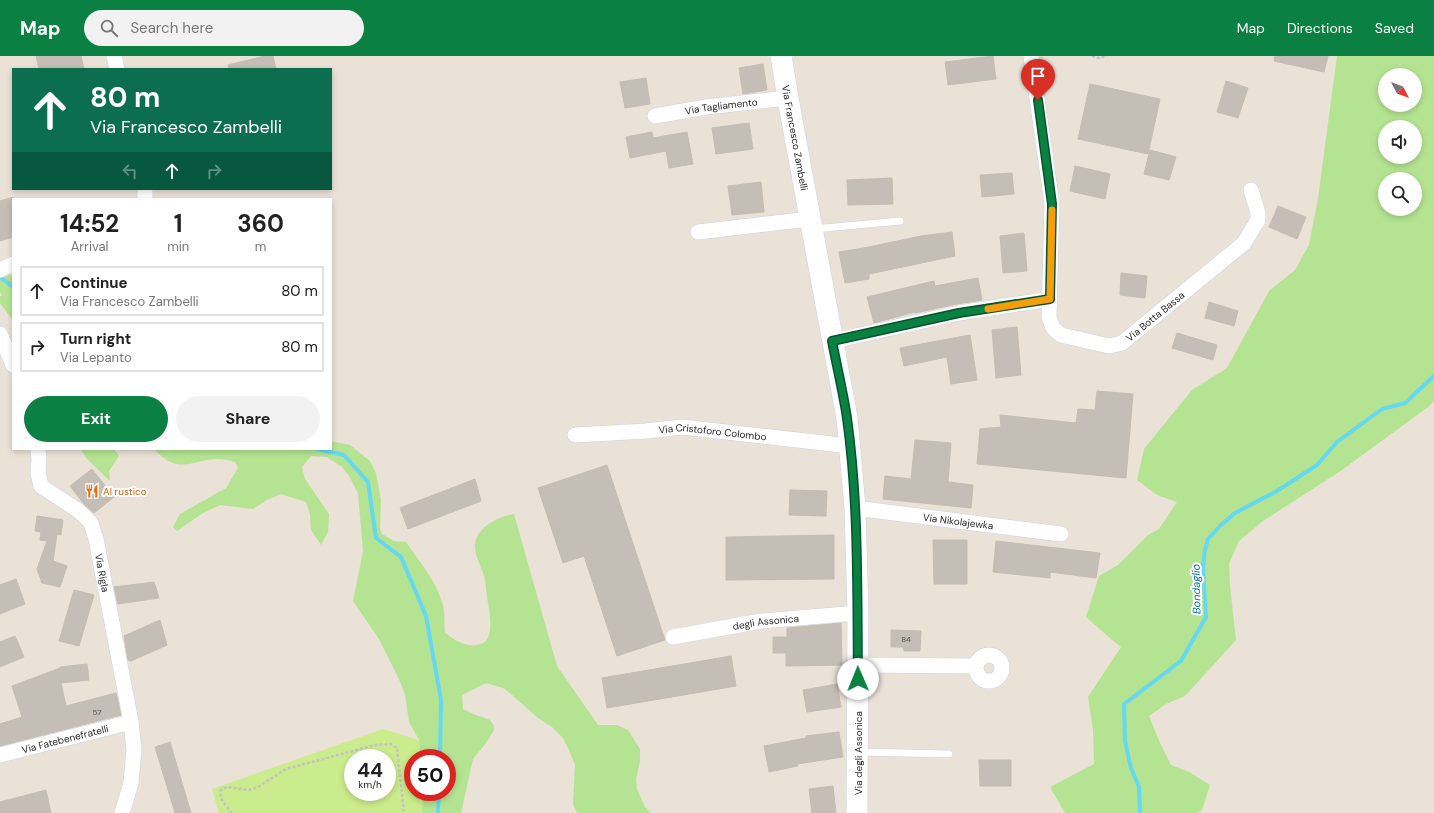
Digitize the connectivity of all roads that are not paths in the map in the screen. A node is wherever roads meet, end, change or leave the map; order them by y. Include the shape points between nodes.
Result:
1 (114, 56) edge
2 (781, 56) edge
3 (1031, 56) edge
4 (117, 68) edge
5 (788, 98) junction
6 (655, 116) dead end
7 (1251, 190) dead end
8 (900, 221) dead end
9 (811, 225) junction
10 (698, 232) dead end
11 (1050, 299) junction
12 (0, 334) edge
13 (832, 341) junction
14 (12, 363) edge
15 (575, 435) dead end
16 (850, 446) junction
17 (38, 450) edge
18 (854, 505) junction
19 (1061, 534) dead end
20 (858, 613) junction
21 (673, 637) dead end
22 (858, 665) junction
23 (975, 666) dead end
24 (131, 722) junction
25 (858, 752) junction
26 (949, 754) dead end
27 (0, 755) edge
28 (122, 813) edge
29 (858, 813) edge

1 - 4 street
2 - 5 main road, Via Francesco Zambelli
3 - 11 street, Via Botta Bassa via 1052,204
5 - 6 street, Via Tagliamento via 706,107
5 - 9 main road, Via Francesco Zambelli
7 - 11 street, Via Botta Bassa via 1258,220 1244,243 1122,343 1109,346 1061,335 1053,328 1049,317
8 - 9 lane
9 - 10 street via 801,220
9 - 13 main road, Via Francesco Zambelli
11 - 13 street via 959,313
12 - 14 street
13 - 16 main road, Via Francesco Zambelli
15 - 16 street, Via Cristoforo Colombo via 682,427
16 - 18 main road, Via Francesco Zambelli
17 - 24 street, Via Rigla via 41,486 79,511 91,523
18 - 19 street, Via Nikolajewka
18 - 20 main road, Via degli Assonica
20 - 21 street, degli Assonica via 761,621
20 - 22 main road, Via degli Assonica
22 - 23 street
22 - 25 main road, Via degli Assonica
24 - 27 street, Via Fatebenefratelli
24 - 28 street, Via Rigla via 134,750 131,783
25 - 26 lane
25 - 29 main road, Via degli Assonica

